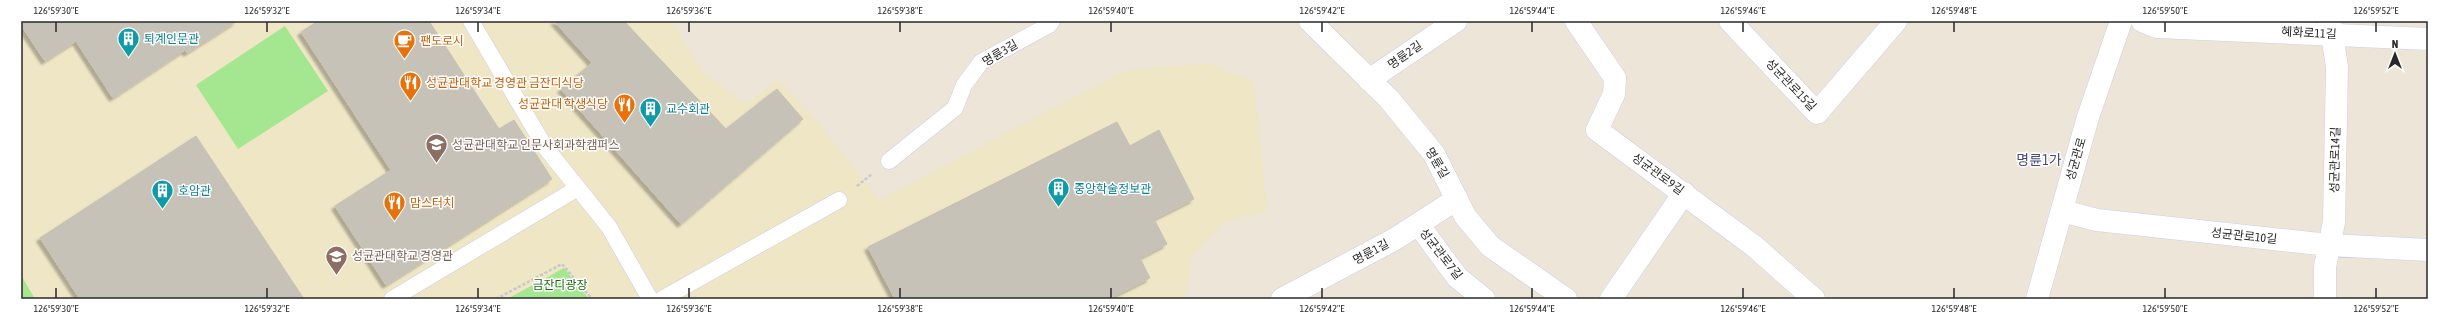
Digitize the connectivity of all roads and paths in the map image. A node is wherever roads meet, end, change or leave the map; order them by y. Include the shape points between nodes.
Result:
1 (471, 21) edge
2 (1052, 21) edge
3 (1310, 21) edge
4 (1576, 21) edge
5 (1730, 21) edge
6 (1896, 21) edge
7 (2120, 21) edge
8 (2142, 21) edge
9 (1444, 24) edge
10 (2246, 26) edge
11 (2331, 28) edge
12 (2407, 30) edge
13 (2428, 39) edge
14 (1369, 80) junction
15 (889, 161) joint
16 (578, 188) junction
17 (1684, 193) junction
18 (1457, 199) junction
19 (839, 200) joint
20 (2062, 210) junction
21 (1418, 224) junction
22 (2328, 245) junction
23 (2428, 250) edge
24 (392, 299) edge
25 (496, 299) edge
26 (592, 299) edge
27 (650, 299) edge
28 (662, 299) edge
29 (1282, 299) edge
30 (1484, 299) edge
31 (1566, 299) edge
32 (1611, 299) edge
33 (1814, 299) edge
34 (2038, 299) edge
35 (2325, 299) edge

1 - 16 lane via 545,147
2 - 15 lane, 명륜3길 via 981,62 964,85 955,108
3 - 14 street, 명륜길
4 - 17 street, 성균관로9길 via 1615,78 1614,94 1597,130
5 - 6 street, 성균관로15길 via 1817,113
7 - 20 street, 성균관로 via 2088,117
8 - 10 street, 혜화로11길 via 2157,27
9 - 14 street, 명륜2길
10 - 11 street, 혜화로11길
11 - 12 street, 혜화로11길
11 - 22 street, 성균관로14길 via 2337,68 2334,222
12 - 13 street, 혜화로11길
14 - 18 street, 명륜길 via 1389,99 1434,154
15 - 19 path
16 - 24 lane
16 - 27 lane via 609,227
17 - 32 street
17 - 33 street, 성균관로9길 via 1754,246
18 - 21 street, 명륜1길
18 - 31 street, 명륜길 via 1465,216 1490,246
19 - 28 lane
20 - 22 street, 성균관로10길 via 2097,220
20 - 34 street, 성균관로
21 - 29 street, 명륜1길 via 1395,239
21 - 30 street, 성균관로7길 via 1457,277
22 - 23 street, 성균관로10길
22 - 35 street, 성균관로14길
25 - 26 path via 562,264

